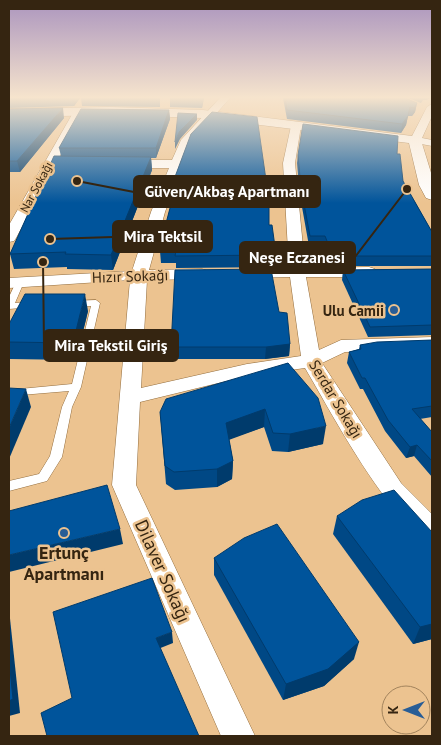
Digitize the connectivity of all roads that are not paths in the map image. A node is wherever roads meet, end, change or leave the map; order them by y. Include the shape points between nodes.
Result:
1 (66, 133) edge
2 (193, 133) edge
3 (295, 133) edge
4 (354, 133) edge
5 (418, 133) edge
6 (415, 140) junction
7 (432, 143) edge
8 (49, 163) junction
9 (68, 164) edge
10 (118, 164) edge
11 (177, 164) junction
12 (432, 195) edge
13 (9, 238) edge
14 (384, 272) edge
15 (297, 273) junction
16 (139, 275) junction
17 (12, 279) edge
18 (67, 304) edge
19 (38, 305) edge
20 (9, 306) edge
21 (432, 343) edge
22 (311, 361) junction
23 (76, 387) junction
24 (9, 393) edge
25 (129, 398) junction
26 (9, 486) edge
27 (432, 530) edge
28 (238, 736) edge

1 - 8 street, Nar Sokağı
2 - 11 street, Dilaver Sokağı via 185,142
3 - 15 street, Serdar Sokağı via 289,163
4 - 6 street
5 - 6 street
6 - 7 street
6 - 12 street
8 - 9 street
8 - 13 street, Nar Sokağı
10 - 11 street
11 - 16 street, Dilaver Sokağı
14 - 15 street, Hızır Sokağı
15 - 16 street, Hızır Sokağı
15 - 22 street, Serdar Sokağı
16 - 17 street, Hızır Sokağı
16 - 25 street, Dilaver Sokağı
17 - 20 lane
18 - 23 lane via 96,303
19 - 20 lane
21 - 22 street via 342,346
22 - 25 street via 247,370
22 - 27 street, Serdar Sokağı via 392,490
23 - 24 lane
23 - 26 lane via 67,407 56,456 43,478
25 - 28 street, Dilaver Sokağı via 115,487

